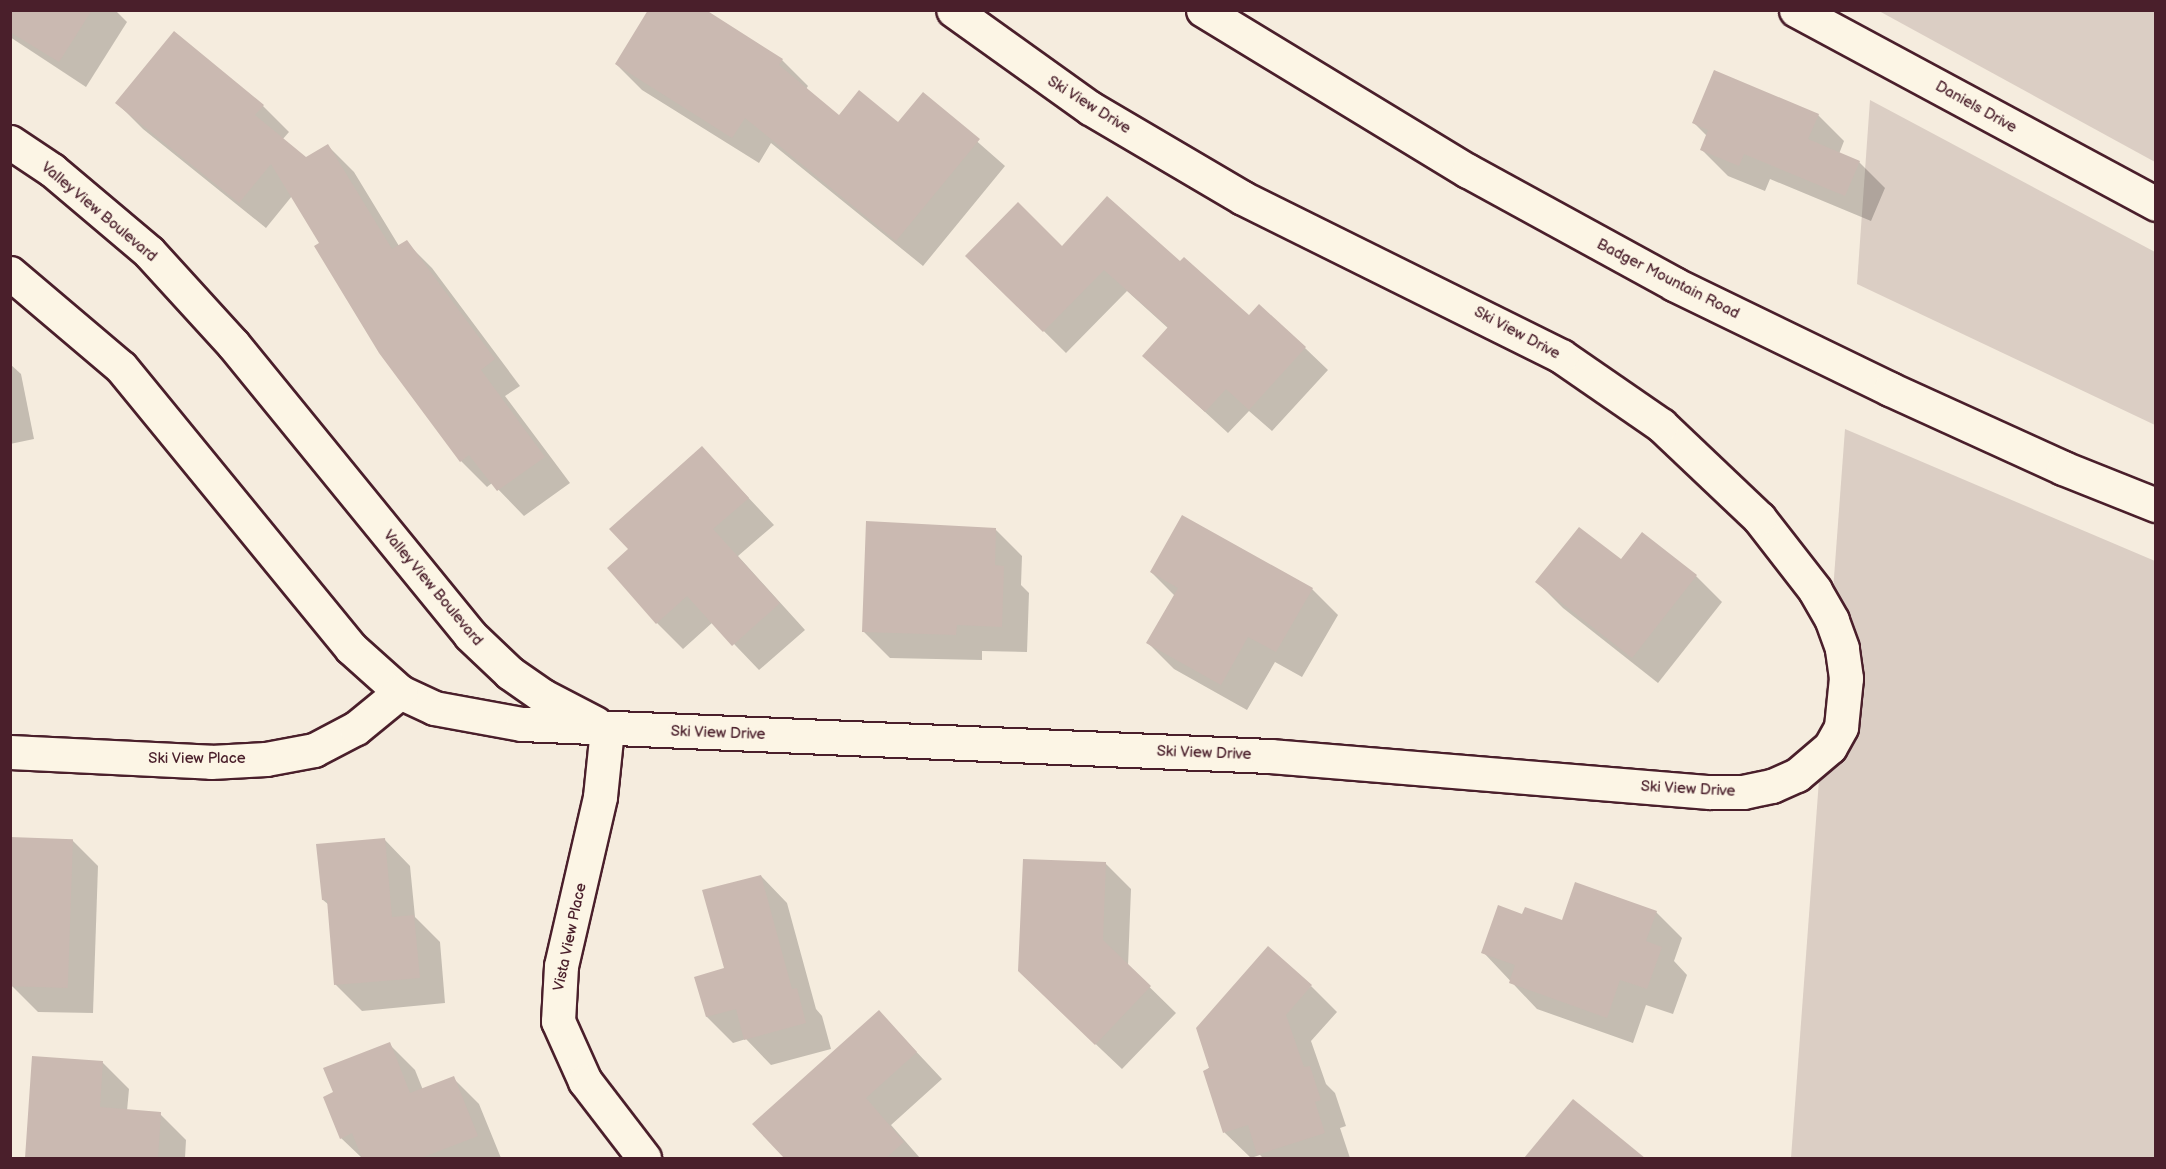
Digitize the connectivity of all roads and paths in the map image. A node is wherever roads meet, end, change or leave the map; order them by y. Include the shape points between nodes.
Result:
1 (953, 10) edge
2 (1203, 10) edge
3 (1796, 10) edge
4 (10, 142) edge
5 (2156, 204) edge
6 (10, 273) edge
7 (2156, 504) edge
8 (400, 692) junction
9 (607, 729) junction
10 (10, 752) edge
11 (644, 1158) edge

1 - 9 street, Ski View Drive via 1090,108 1243,198 1561,356 1661,425 1759,518 1815,590 1842,648 1846,678 1841,727 1830,747 1797,775 1743,792 1676,791 1390,763 1270,756
2 - 7 street, Badger Mountain Road via 1468,171 1674,284 2063,468
3 - 5 street, Daniels Drive
4 - 9 street, Valley View Boulevard via 52,170 149,252 233,344 470,635 510,673 543,696
6 - 8 street via 121,367 351,648
8 - 9 street via 434,708 475,718
8 - 10 street, Ski View Place via 356,728 314,750 266,759 211,762
9 - 11 street, Vista View Place via 600,797 561,966 558,1021 585,1081

